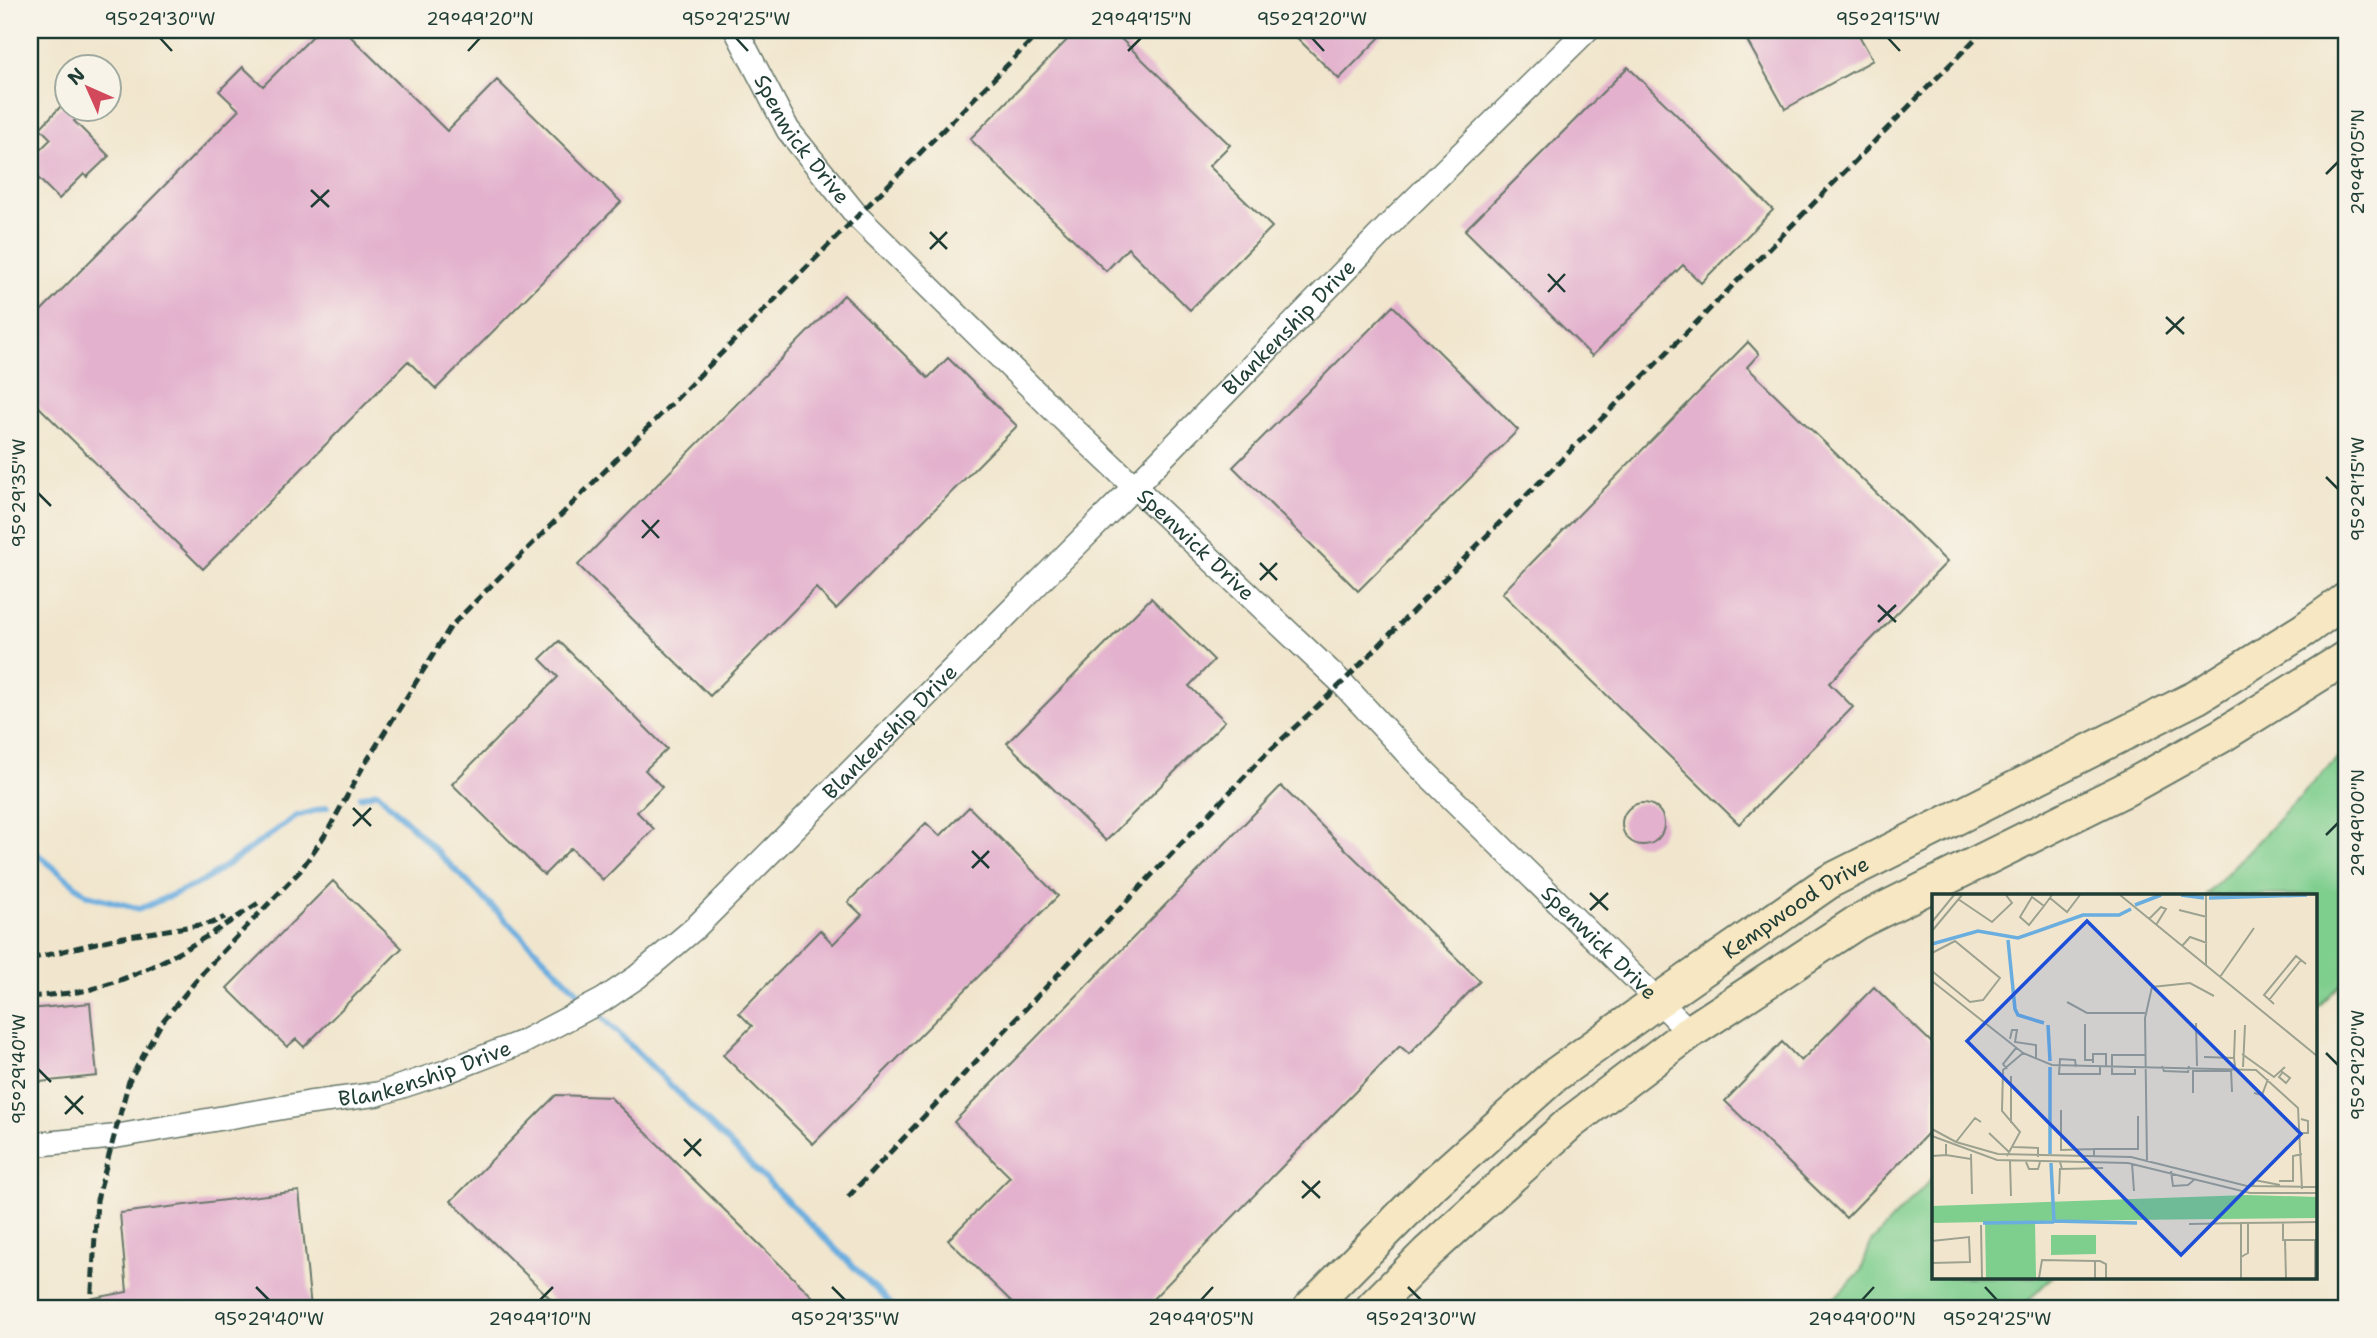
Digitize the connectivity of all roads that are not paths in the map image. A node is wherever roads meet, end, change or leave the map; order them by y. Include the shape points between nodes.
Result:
1 (736, 30) edge
2 (1587, 30) edge
3 (1135, 486) junction
4 (2347, 598) edge
5 (2347, 657) edge
6 (1659, 1000) junction
7 (1690, 1032) junction
8 (30, 1145) edge
9 (1346, 1272) junction
10 (1375, 1305) edge
11 (1310, 1308) edge

1 - 3 street, Spenwick Drive via 788,130 858,217
2 - 3 street, Blankenship Drive
3 - 6 street, Spenwick Drive via 1342,683 1516,863
3 - 8 street, Blankenship Drive via 695,928 603,1000 523,1042 378,1094 112,1137
4 - 6 main road, Kempwood Drive via 2197,697 1830,881
5 - 7 main road, Kempwood Drive via 2124,790 1856,923
6 - 7 street, Spenwick Drive
6 - 9 main road, Kempwood Drive via 1555,1075 1433,1184
7 - 10 main road, Kempwood Drive via 1570,1123
9 - 10 main road
9 - 11 main road, Kempwood Drive

